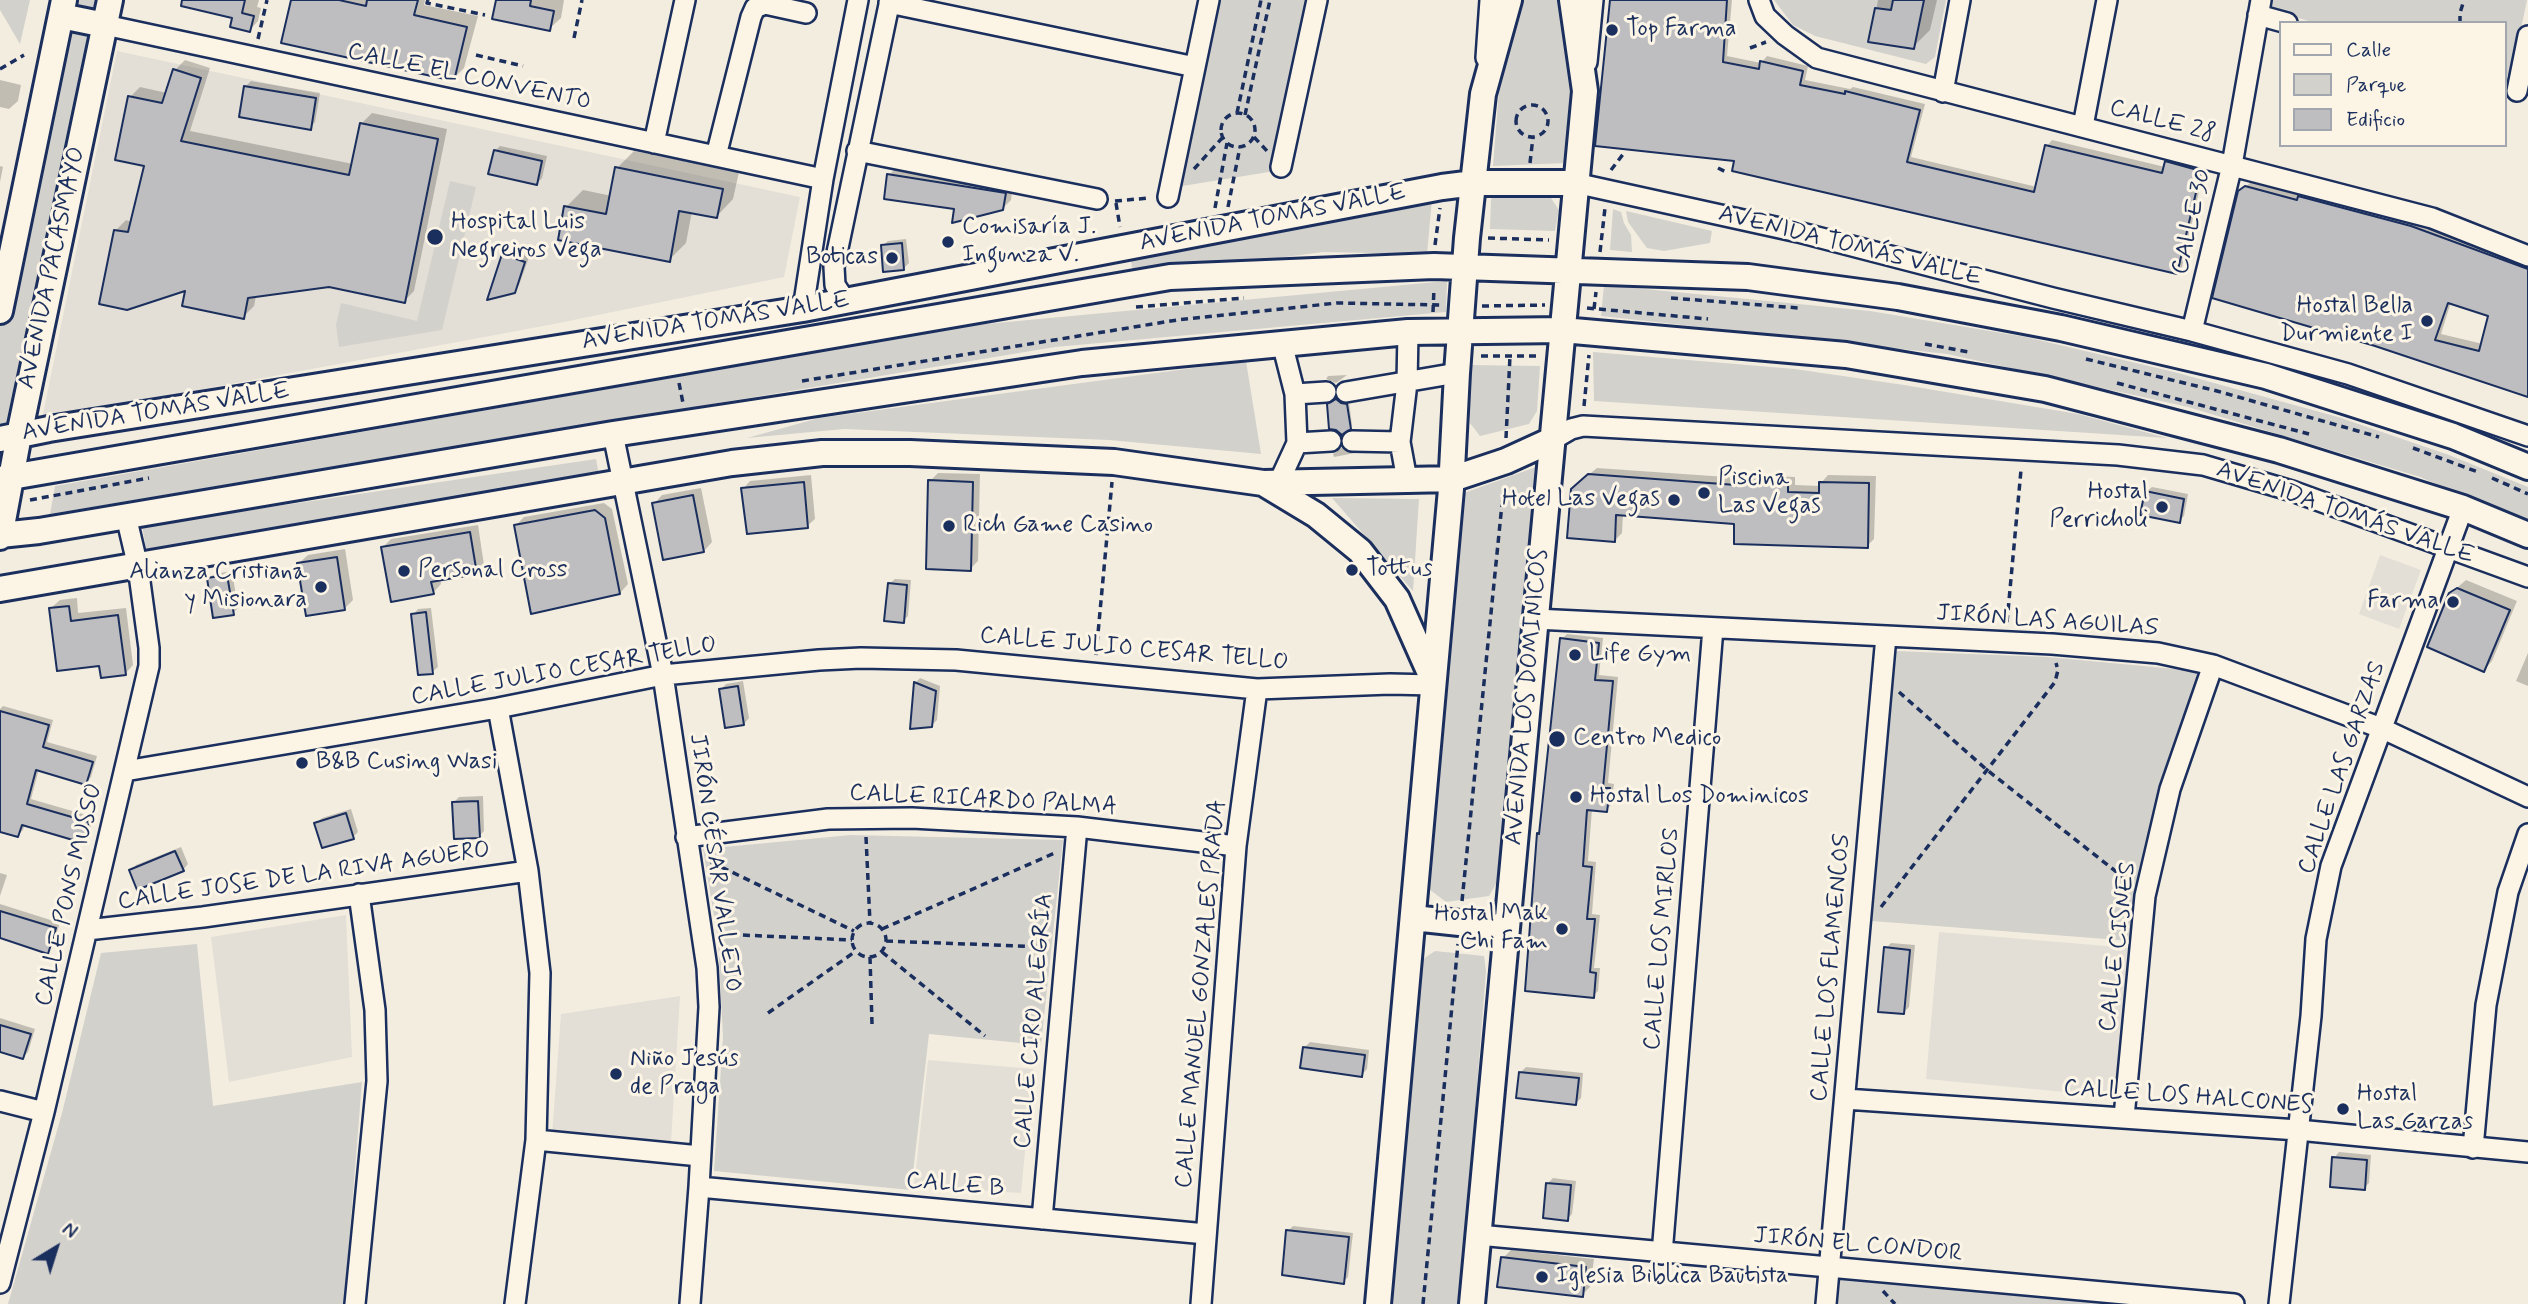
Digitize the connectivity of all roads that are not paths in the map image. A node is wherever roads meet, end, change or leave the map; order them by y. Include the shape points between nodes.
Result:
1 (110, 0) edge
2 (685, 0) edge
3 (858, 0) edge
4 (1209, 0) edge
5 (1317, 0) edge
6 (1490, 0) edge
7 (1509, 0) edge
8 (1572, 0) edge
9 (1593, 0) edge
10 (1759, 0) edge
11 (1960, 0) edge
12 (2107, 0) edge
13 (889, 2) edge
14 (63, 8) edge
15 (2259, 8) edge
16 (806, 13) dead end
17 (2283, 21) edge
18 (105, 25) junction
19 (2528, 36) edge
20 (1195, 66) junction
21 (1585, 91) junction
22 (2517, 91) edge
23 (1943, 92) junction
24 (1483, 94) junction
25 (2082, 126) junction
26 (654, 143) junction
27 (857, 151) junction
28 (716, 156) junction
29 (2232, 165) junction
30 (1281, 167) dead end
31 (823, 179) junction
32 (1474, 183) junction
33 (1575, 183) junction
34 (1168, 197) road end
35 (1097, 199) road end
36 (6, 250) edge
37 (2528, 257) edge
38 (1465, 266) junction
39 (1567, 271) junction
40 (846, 302) junction
41 (803, 309) junction
42 (0, 312) edge
43 (1460, 330) junction
44 (1562, 330) junction
45 (2192, 331) junction
46 (1408, 332) junction
47 (1282, 343) junction
48 (1464, 365) junction
49 (1407, 383) junction
50 (1295, 394) junction
51 (613, 434) junction
52 (2528, 436) edge
53 (9, 437) edge
54 (1552, 440) junction
55 (1352, 441) dead end
56 (1331, 442) dead end
57 (1400, 442) junction
58 (1297, 443) junction
59 (2528, 467) edge
60 (5, 478) edge
61 (1452, 479) junction
62 (1406, 480) junction
63 (624, 482) junction
64 (1271, 482) junction
65 (2463, 508) junction
66 (126, 516) junction
67 (2528, 535) edge
68 (0, 536) edge
69 (2449, 549) junction
70 (138, 567) junction
71 (2528, 577) edge
72 (0, 589) edge
73 (1535, 619) junction
74 (1713, 628) junction
75 (1886, 636) junction
76 (2213, 665) junction
77 (663, 676) junction
78 (1434, 683) junction
79 (1257, 689) junction
80 (498, 708) junction
81 (2381, 728) junction
82 (125, 771) junction
83 (2528, 797) edge
84 (2528, 834) edge
85 (1077, 835) junction
86 (688, 844) junction
87 (1236, 846) junction
88 (528, 871) junction
89 (359, 894) junction
90 (1413, 918) junction
91 (1506, 928) junction
92 (87, 930) junction
93 (1845, 1099) junction
94 (0, 1101) edge
95 (44, 1112) junction
96 (2124, 1117) junction
97 (2298, 1130) junction
98 (536, 1140) junction
99 (2473, 1148) junction
100 (2528, 1152) edge
101 (700, 1156) junction
102 (699, 1187) junction
103 (1042, 1219) junction
104 (1206, 1234) junction
105 (1478, 1235) junction
106 (1662, 1254) junction
107 (1830, 1268) junction
108 (0, 1283) edge
109 (2107, 1298) edge
110 (355, 1304) edge
111 (516, 1304) edge
112 (690, 1304) edge
113 (1201, 1304) edge
114 (1378, 1304) edge
115 (1472, 1304) edge
116 (1826, 1304) edge
117 (2234, 1304) edge
118 (2279, 1304) edge

1 - 18 main road, AVENIDA PACASMAYO
2 - 26 street
3 - 31 street
4 - 20 street
5 - 30 street
6 - 24 street
7 - 24 main road
8 - 21 main road, AVENIDA LOS DOMINICOS
9 - 21 street, AVENIDA LOS DOMINICOS
10 - 23 street, CALLE 28 via 1765,16 1817,58
11 - 23 street
12 - 25 street
13 - 20 street
13 - 27 street
14 - 18 main road
14 - 36 main road, AVENIDA PACASMAYO
15 - 17 street
15 - 29 street, CALLE 30
16 - 28 street via 765,4 755,8
18 - 26 street, CALLE EL CONVENTO
18 - 53 main road, AVENIDA PACASMAYO
19 - 22 street
20 - 34 street
21 - 33 main road, AVENIDA LOS DOMINICOS
23 - 25 street, CALLE 28
24 - 32 main road
25 - 29 street, CALLE 28
26 - 28 street, CALLE EL CONVENTO
27 - 35 street
27 - 40 street via 834,267 835,285
28 - 31 street, CALLE EL CONVENTO
29 - 37 street, CALLE 28 via 2432,218
29 - 45 street, CALLE 30
31 - 41 street
32 - 33 main road, AVENIDA TOMÁS VALLE
32 - 38 main road
32 - 40 main road, AVENIDA TOMÁS VALLE
33 - 39 main road, AVENIDA LOS DOMINICOS
33 - 45 street, AVENIDA TOMÁS VALLE via 1798,232
36 - 42 main road, AVENIDA PACASMAYO
38 - 39 main road, AVENIDA TOMÁS VALLE
38 - 43 main road
38 - 60 main road, AVENIDA TOMÁS VALLE via 1170,277
39 - 44 main road, AVENIDA LOS DOMINICOS
39 - 59 main road, AVENIDA TOMÁS VALLE via 1748,277 1898,297 2061,328 2266,376 2453,436
40 - 41 main road, AVENIDA TOMÁS VALLE
41 - 53 main road, AVENIDA TOMÁS VALLE
43 - 44 main road, AVENIDA TOMÁS VALLE
43 - 46 main road, AVENIDA TOMÁS VALLE
43 - 48 main road
44 - 54 main road, AVENIDA LOS DOMINICOS
44 - 65 main road, AVENIDA TOMÁS VALLE via 1846,355 2045,389 2279,450
45 - 52 street, AVENIDA TOMÁS VALLE via 2348,374
46 - 47 main road, AVENIDA TOMÁS VALLE
46 - 49 street
47 - 50 street
47 - 51 main road, AVENIDA TOMÁS VALLE via 1083,363
48 - 49 street
48 - 61 main road
49 - 50 street
49 - 57 street
50 - 58 street
51 - 63 street, JIRÓN CÉSAR VALLEJO
51 - 66 main road, AVENIDA TOMÁS VALLE
53 - 60 main road, AVENIDA PACASMAYO
54 - 61 main road, AVENIDA TOMÁS VALLE
54 - 69 street, AVENIDA TOMÁS VALLE via 1583,426 2118,455 2203,466 2292,491
54 - 73 main road, AVENIDA LOS DOMINICOS
55 - 57 street
56 - 58 street
57 - 62 street
58 - 64 street
60 - 68 main road, AVENIDA PACASMAYO
61 - 62 main road, AVENIDA TOMÁS VALLE
61 - 78 main road
62 - 64 main road, AVENIDA TOMÁS VALLE
63 - 64 main road, AVENIDA TOMÁS VALLE via 822,453 910,453 1114,462
63 - 70 main road, AVENIDA TOMÁS VALLE
63 - 77 street, JIRÓN CÉSAR VALLEJO
64 - 78 main road via 1360,551 1397,599
65 - 67 main road, AVENIDA TOMÁS VALLE
65 - 69 street, CALLE LAS GARZAS
66 - 68 main road, AVENIDA TOMÁS VALLE
66 - 70 street, CALLE PONS MUSSO
69 - 71 street, AVENIDA TOMÁS VALLE
69 - 81 street, CALLE LAS GARZAS
70 - 72 main road, AVENIDA TOMÁS VALLE
70 - 82 street, CALLE PONS MUSSO via 149,666
73 - 74 street, JIRÓN LAS AGUILAS
73 - 91 main road, AVENIDA LOS DOMINICOS
74 - 75 street, JIRÓN LAS AGUILAS
74 - 106 street, CALLE LOS MIRLOS
75 - 76 street, JIRÓN LAS AGUILAS via 2158,653
75 - 93 street, CALLE LOS FLAMENCOS
76 - 81 street, JIRÓN LAS AGUILAS
76 - 96 street, CALLE CISNES via 2170,789 2146,896
77 - 79 street, CALLE JULIO CESAR TELLO via 861,658 956,660
77 - 80 street, CALLE JULIO CESAR TELLO
77 - 86 street, JIRÓN CÉSAR VALLEJO
78 - 79 street, CALLE JULIO CESAR TELLO
78 - 90 main road
79 - 87 street, CALLE MANUEL GONZALES PRADA
80 - 82 street, CALLE JULIO CESAR TELLO
80 - 88 street
81 - 83 street, JIRÓN LAS AGUILAS
81 - 97 street, CALLE LAS GARZAS via 2331,866 2316,939
82 - 92 street, CALLE PONS MUSSO
84 - 99 street via 2508,892 2486,1005
85 - 86 street, CALLE RICARDO PALMA via 865,817 828,819
85 - 87 street, CALLE RICARDO PALMA
85 - 103 street, CALLE CIRO ALEGRÍA
86 - 101 street, JIRÓN CÉSAR VALLEJO via 703,933 709,1007
87 - 104 street, CALLE MANUEL GONZALES PRADA
88 - 89 street, CALLE JOSE DE LA RIVA AGUERO
88 - 98 street via 540,973
89 - 92 street, CALLE JOSE DE LA RIVA AGUERO
89 - 110 street via 375,1010 377,1082
90 - 91 main road
90 - 114 main road
91 - 105 main road, AVENIDA LOS DOMINICOS
92 - 95 street, CALLE PONS MUSSO
93 - 96 street, CALLE LOS HALCONES
93 - 107 street, CALLE LOS FLAMENCOS
94 - 95 street
95 - 108 street, CALLE PONS MUSSO
96 - 97 street, CALLE LOS HALCONES
97 - 99 street, CALLE LOS HALCONES
97 - 118 street, CALLE LAS GARZAS
98 - 101 street
98 - 111 street
99 - 100 street, CALLE LOS HALCONES
101 - 102 street, JIRÓN CÉSAR VALLEJO
102 - 103 street, CALLE B
102 - 112 street, JIRÓN CÉSAR VALLEJO
103 - 104 street, CALLE B
104 - 113 street, CALLE MANUEL GONZALES PRADA
105 - 106 street, JIRÓN EL CONDOR
105 - 115 main road, AVENIDA LOS DOMINICOS
106 - 107 street, JIRÓN EL CONDOR
107 - 109 street, JIRÓN EL CONDOR
107 - 116 street, CALLE LOS FLAMENCOS
109 - 117 street, JIRÓN EL CONDOR

